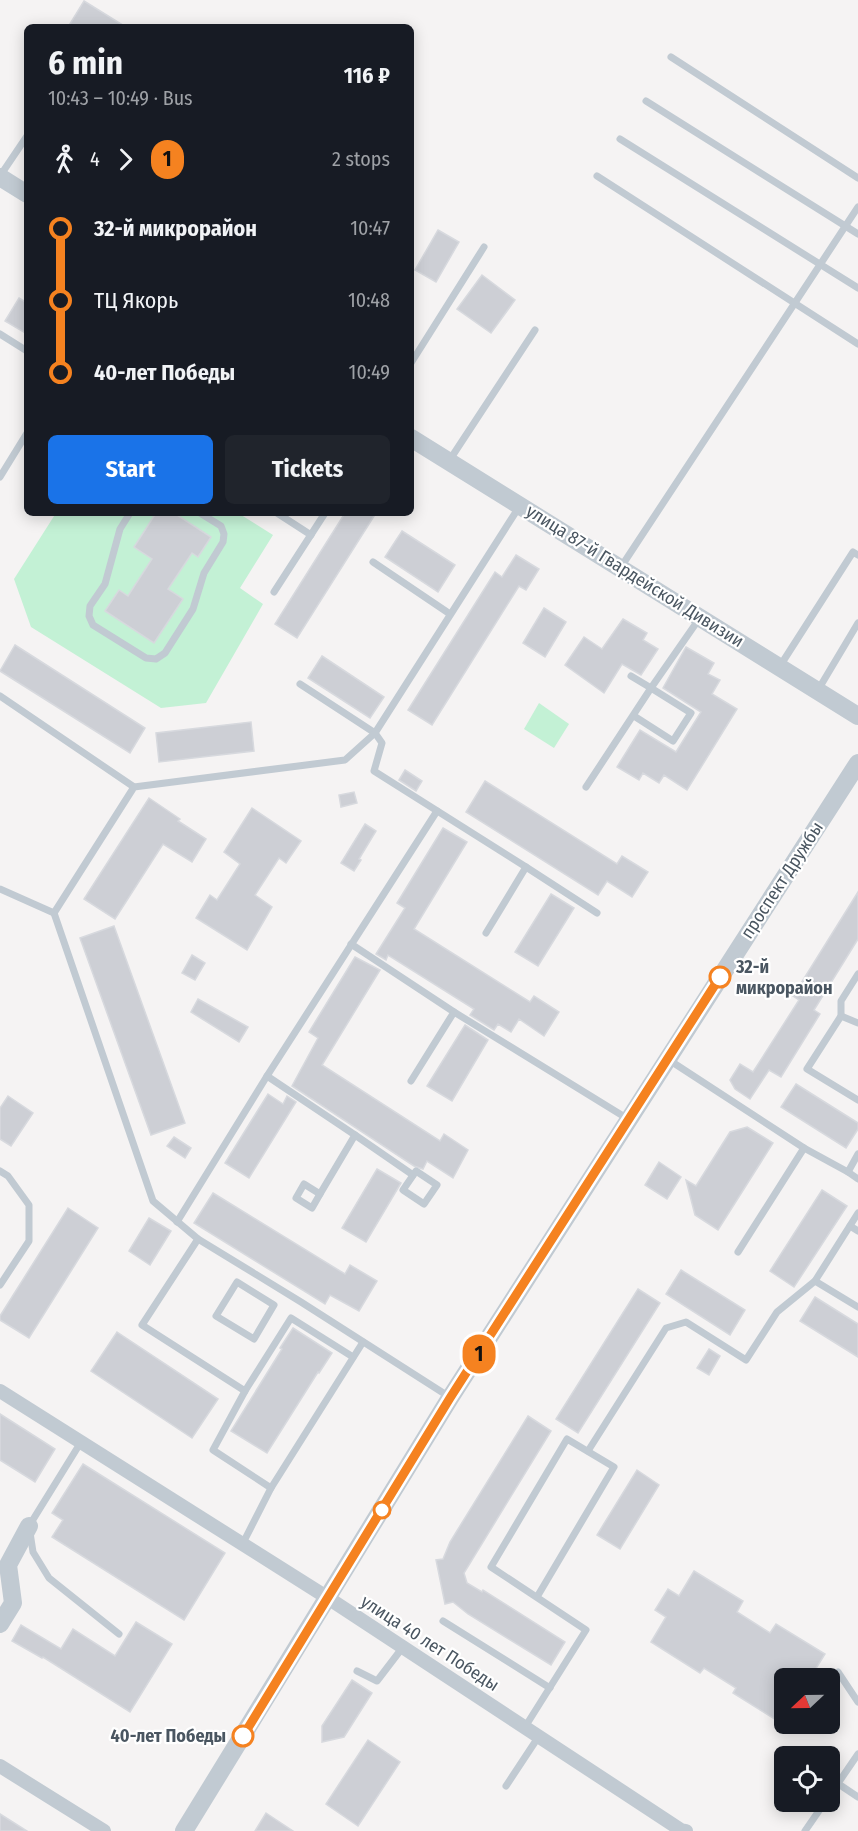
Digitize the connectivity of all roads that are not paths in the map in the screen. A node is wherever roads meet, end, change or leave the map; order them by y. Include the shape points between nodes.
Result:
1 (671, 57) dead end
2 (646, 101) dead end
3 (620, 139) dead end
4 (24, 140) edge
5 (0, 176) edge
6 (597, 176) dead end
7 (858, 178) edge
8 (24, 192) edge
9 (858, 207) edge
10 (845, 226) junction
11 (858, 234) edge
12 (484, 247) dead end
13 (820, 264) junction
14 (858, 288) edge
15 (795, 303) junction
16 (535, 330) dead end
17 (0, 334) edge
18 (858, 344) edge
19 (24, 349) edge
20 (414, 358) edge
21 (24, 438) edge
22 (414, 440) edge
23 (449, 461) junction
24 (0, 477) edge
25 (520, 505) junction
26 (128, 516) edge
27 (205, 516) edge
28 (282, 516) edge
29 (324, 516) edge
30 (311, 535) junction
31 (858, 544) edge
32 (855, 553) edge
33 (373, 562) dead end
34 (621, 567) junction
35 (274, 591) dead end
36 (450, 614) junction
37 (700, 617) junction
38 (858, 624) edge
39 (780, 666) junction
40 (631, 676) dead end
41 (300, 684) dead end
42 (651, 688) junction
43 (818, 690) junction
44 (0, 696) edge
45 (634, 716) junction
46 (858, 716) edge
47 (375, 733) junction
48 (858, 763) edge
49 (134, 787) junction
50 (586, 787) dead end
51 (436, 811) junction
52 (526, 867) junction
53 (0, 889) edge
54 (597, 913) dead end
55 (54, 914) junction
56 (486, 933) dead end
57 (351, 944) junction
58 (858, 974) edge
59 (454, 1012) junction
60 (841, 1016) junction
61 (858, 1023) edge
62 (668, 1060) junction
63 (267, 1076) junction
64 (411, 1081) dead end
65 (858, 1100) edge
66 (629, 1120) junction
67 (355, 1135) junction
68 (804, 1148) junction
69 (858, 1154) edge
70 (0, 1171) edge
71 (848, 1172) junction
72 (413, 1175) junction
73 (858, 1179) edge
74 (320, 1194) dead end
75 (858, 1213) edge
76 (177, 1222) junction
77 (850, 1226) junction
78 (858, 1231) edge
79 (198, 1239) junction
80 (738, 1252) dead end
81 (815, 1281) junction
82 (0, 1285) edge
83 (278, 1288) junction
84 (268, 1301) junction
85 (858, 1307) edge
86 (363, 1342) junction
87 (352, 1357) junction
88 (0, 1391) edge
89 (244, 1391) junction
90 (450, 1398) junction
91 (81, 1442) junction
92 (588, 1451) junction
93 (271, 1488) junction
94 (30, 1526) junction
95 (243, 1543) junction
96 (537, 1597) junction
97 (328, 1598) junction
98 (443, 1621) dead end
99 (0, 1624) edge
100 (119, 1634) dead end
101 (403, 1647) junction
102 (357, 1671) dead end
103 (840, 1675) edge
104 (550, 1689) junction
105 (858, 1702) edge
106 (525, 1727) junction
107 (539, 1736) junction
108 (858, 1754) edge
109 (0, 1766) edge
110 (840, 1779) edge
111 (840, 1785) edge
112 (506, 1786) dead end
113 (858, 1797) edge
114 (818, 1812) edge
115 (104, 1831) edge
116 (184, 1831) edge
117 (686, 1831) edge
118 (806, 1831) edge

1 - 7 lane
2 - 10 lane
3 - 13 lane
4 - 5 lane
5 - 8 street
6 - 15 lane
9 - 10 lane
10 - 11 lane
10 - 13 lane
12 - 20 lane
13 - 14 lane
13 - 15 lane
15 - 18 lane
15 - 34 lane
16 - 23 lane
17 - 19 lane
21 - 24 lane
22 - 23 street, улица 87-й Гвардейской Дивизии
23 - 25 street, улица 87-й Гвардейской Дивизии
25 - 34 street, улица 87-й Гвардейской Дивизии
25 - 36 lane
26 - 27 lane via 120,529 105,584 90,606 89,616 93,625 146,658 156,660 165,653 193,609 204,573 223,542 221,526
28 - 30 lane
29 - 30 lane
30 - 35 lane
31 - 32 lane
32 - 39 lane
33 - 36 lane
34 - 37 street, улица 87-й Гвардейской Дивизии
36 - 47 lane
37 - 39 street, улица 87-й Гвардейской Дивизии
37 - 42 lane
38 - 43 lane
39 - 43 street, улица 87-й Гвардейской Дивизии
40 - 42 lane
41 - 47 lane
42 - 45 lane
42 - 45 lane via 691,713 673,741
43 - 46 street, улица 87-й Гвардейской Дивизии
44 - 49 lane
45 - 50 lane
47 - 49 lane via 345,760
47 - 51 lane via 382,743 374,771
48 - 62 street, проспект Дружбы
49 - 55 lane
51 - 52 lane
51 - 57 lane
52 - 54 lane
52 - 56 lane
53 - 55 lane
55 - 76 lane via 153,1201
57 - 59 lane
57 - 63 lane
58 - 60 lane via 841,1001
59 - 64 lane
59 - 66 lane
60 - 61 lane
60 - 65 lane via 807,1069
62 - 66 street, проспект Дружбы
62 - 68 lane
63 - 67 lane
63 - 76 lane
66 - 90 street
67 - 72 lane
67 - 74 lane
68 - 71 lane
68 - 80 lane
69 - 71 lane
70 - 82 lane via 29,1205 29,1232 28,1241
71 - 73 lane
72 - 72 lane via 416,1171 437,1185 424,1204 403,1190
75 - 77 lane
76 - 79 lane
77 - 78 lane
77 - 81 lane
79 - 83 lane
79 - 89 lane via 142,1325
81 - 85 lane
81 - 92 lane via 777,1312 746,1360 686,1322 666,1328
83 - 84 lane
83 - 86 lane
84 - 84 lane via 274,1305 254,1339 216,1316 237,1282
86 - 87 lane
86 - 90 lane
87 - 89 lane via 291,1318
87 - 93 lane
88 - 91 street, улица 40 лет Победы
89 - 93 lane via 213,1450
90 - 97 street
91 - 94 lane
91 - 95 street, улица 40 лет Победы
92 - 96 lane via 614,1467
92 - 96 lane via 567,1439 491,1568
93 - 95 lane
94 - 99 street via 8,1565 13,1604
94 - 100 lane via 33,1552 50,1578
95 - 97 street, улица 40 лет Победы
96 - 104 lane via 586,1630
97 - 101 street, улица 40 лет Победы
97 - 116 street
98 - 104 lane
101 - 102 lane via 377,1681
101 - 106 street, улица 40 лет Победы
103 - 105 lane
104 - 106 lane
106 - 107 street, улица 40 лет Победы
107 - 112 lane
107 - 117 street, улица 40 лет Победы
108 - 110 lane
109 - 115 street
111 - 113 lane
114 - 118 lane

